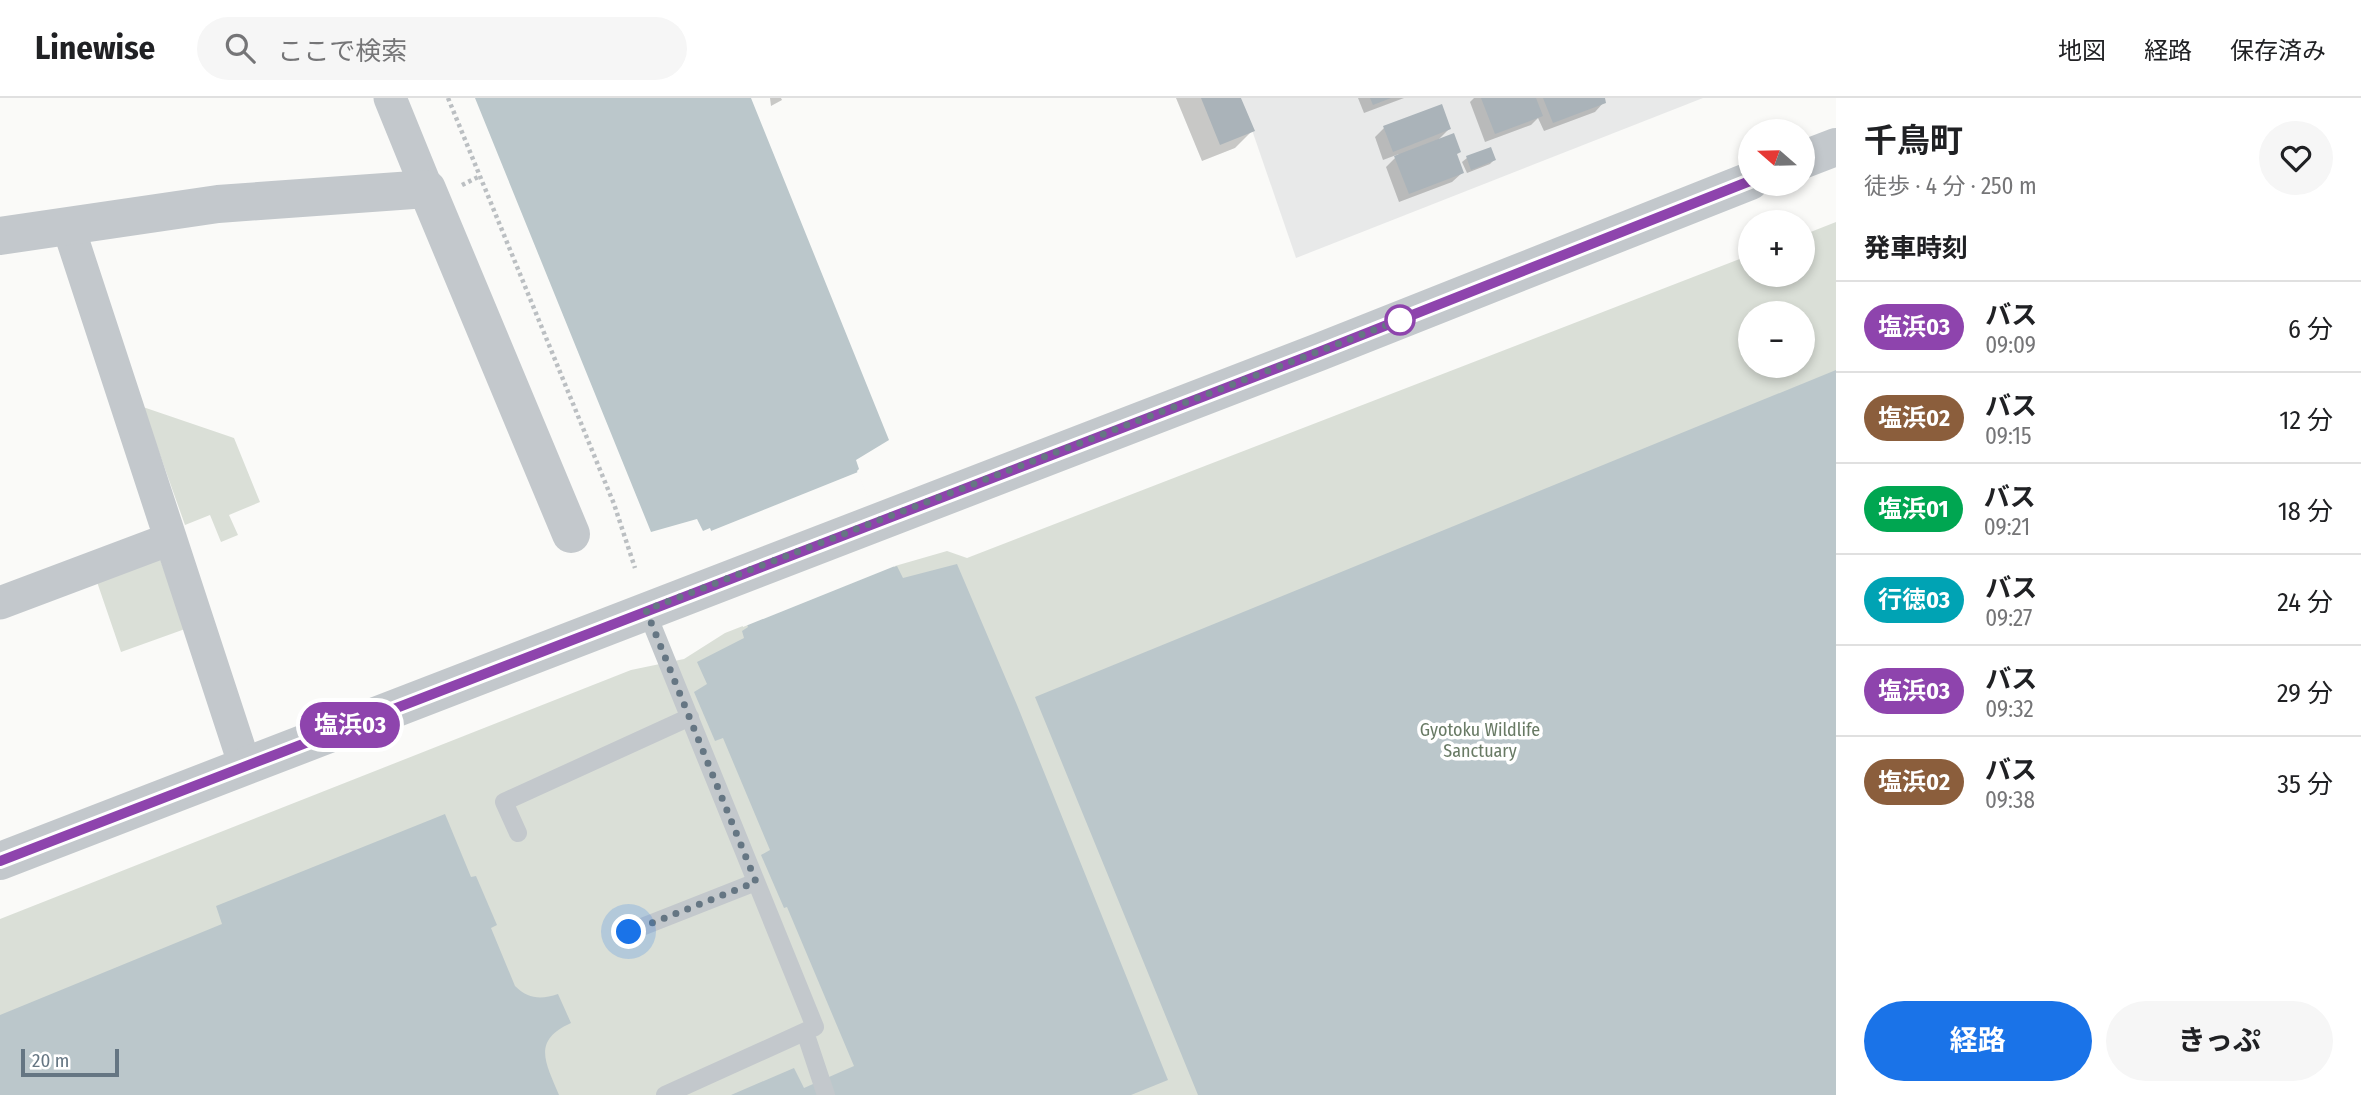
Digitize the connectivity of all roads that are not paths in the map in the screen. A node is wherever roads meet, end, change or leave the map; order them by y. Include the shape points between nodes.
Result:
1 (390, 98) edge
2 (1836, 147) edge
3 (1815, 155) edge
4 (1738, 186) edge
5 (427, 188) junction
6 (68, 226) junction
7 (0, 236) edge
8 (571, 534) dead end
9 (170, 539) junction
10 (0, 603) edge
11 (646, 610) junction
12 (690, 717) junction
13 (245, 766) junction
14 (517, 833) dead end
15 (0, 861) edge
16 (756, 882) junction
17 (629, 932) dead end
18 (805, 1032) junction
19 (666, 1095) edge
20 (826, 1095) edge

1 - 5 street
2 - 3 street
4 - 11 street
5 - 6 street via 218,204
5 - 8 street
6 - 7 street
6 - 9 street
9 - 10 street
9 - 13 street
11 - 12 lane
11 - 13 street
12 - 14 lane via 504,802
12 - 16 lane
13 - 15 street
16 - 17 lane
16 - 18 lane via 815,1027
18 - 19 lane
18 - 20 lane

